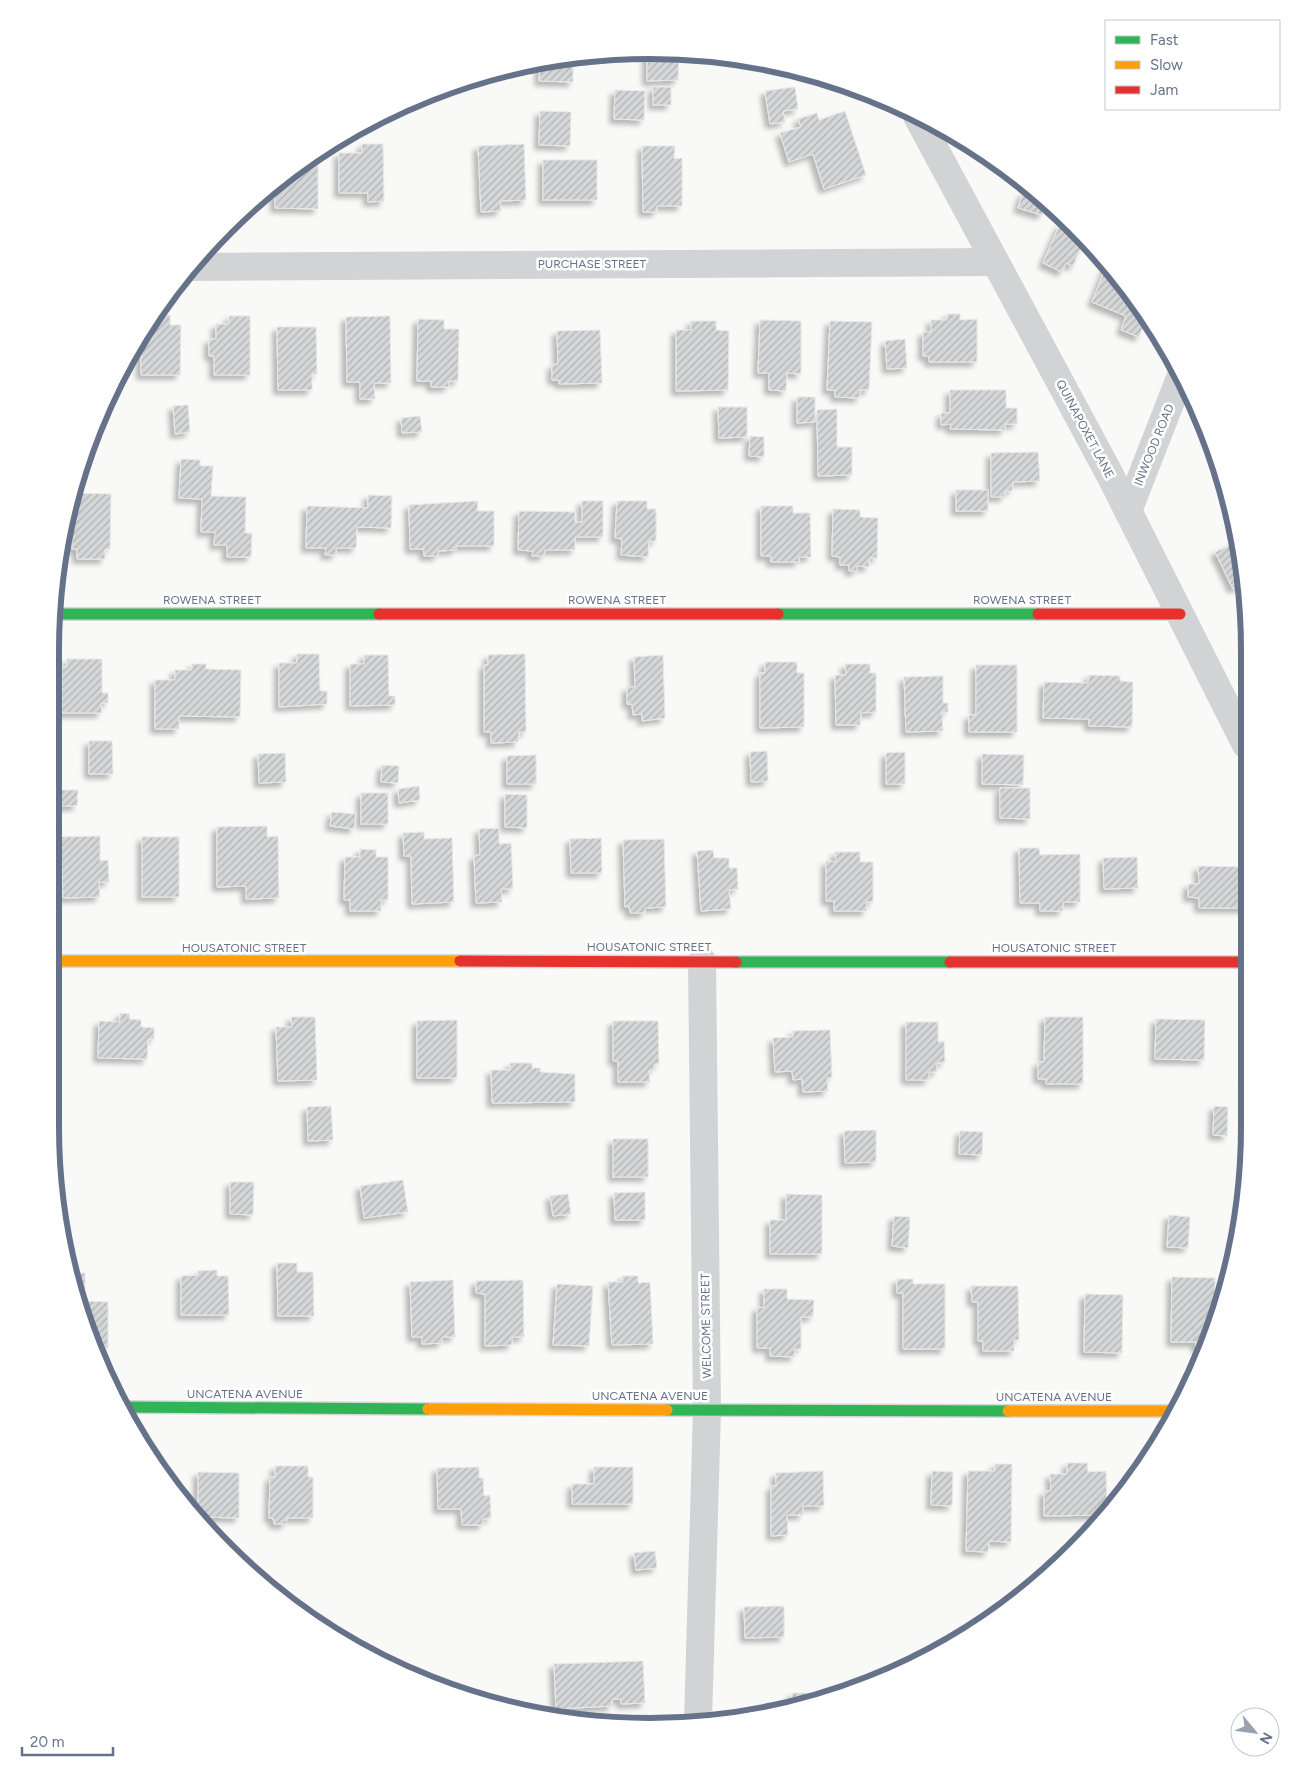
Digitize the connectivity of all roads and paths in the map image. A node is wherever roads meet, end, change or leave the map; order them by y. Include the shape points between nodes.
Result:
1 (923, 126) edge
2 (995, 262) junction
3 (200, 266) edge
4 (1178, 384) edge
5 (1128, 511) junction
6 (60, 614) edge
7 (1180, 614) junction
8 (1241, 735) edge
9 (702, 961) junction
10 (59, 962) edge
11 (1241, 962) edge
12 (130, 1407) edge
13 (708, 1410) junction
14 (1168, 1411) edge
15 (698, 1716) edge

1 - 2 street, QUINAPOXET LANE
2 - 3 street, PURCHASE STREET
2 - 5 street, QUINAPOXET LANE
4 - 5 street, INWOOD ROAD
5 - 7 street, QUINAPOXET LANE
6 - 7 street, ROWENA STREET
7 - 8 street, QUINAPOXET LANE
9 - 10 street, HOUSATONIC STREET
9 - 11 street, HOUSATONIC STREET
9 - 13 street, WELCOME STREET
12 - 13 street, UNCATENA AVENUE
13 - 14 street, UNCATENA AVENUE
13 - 15 street, WELCOME STREET

